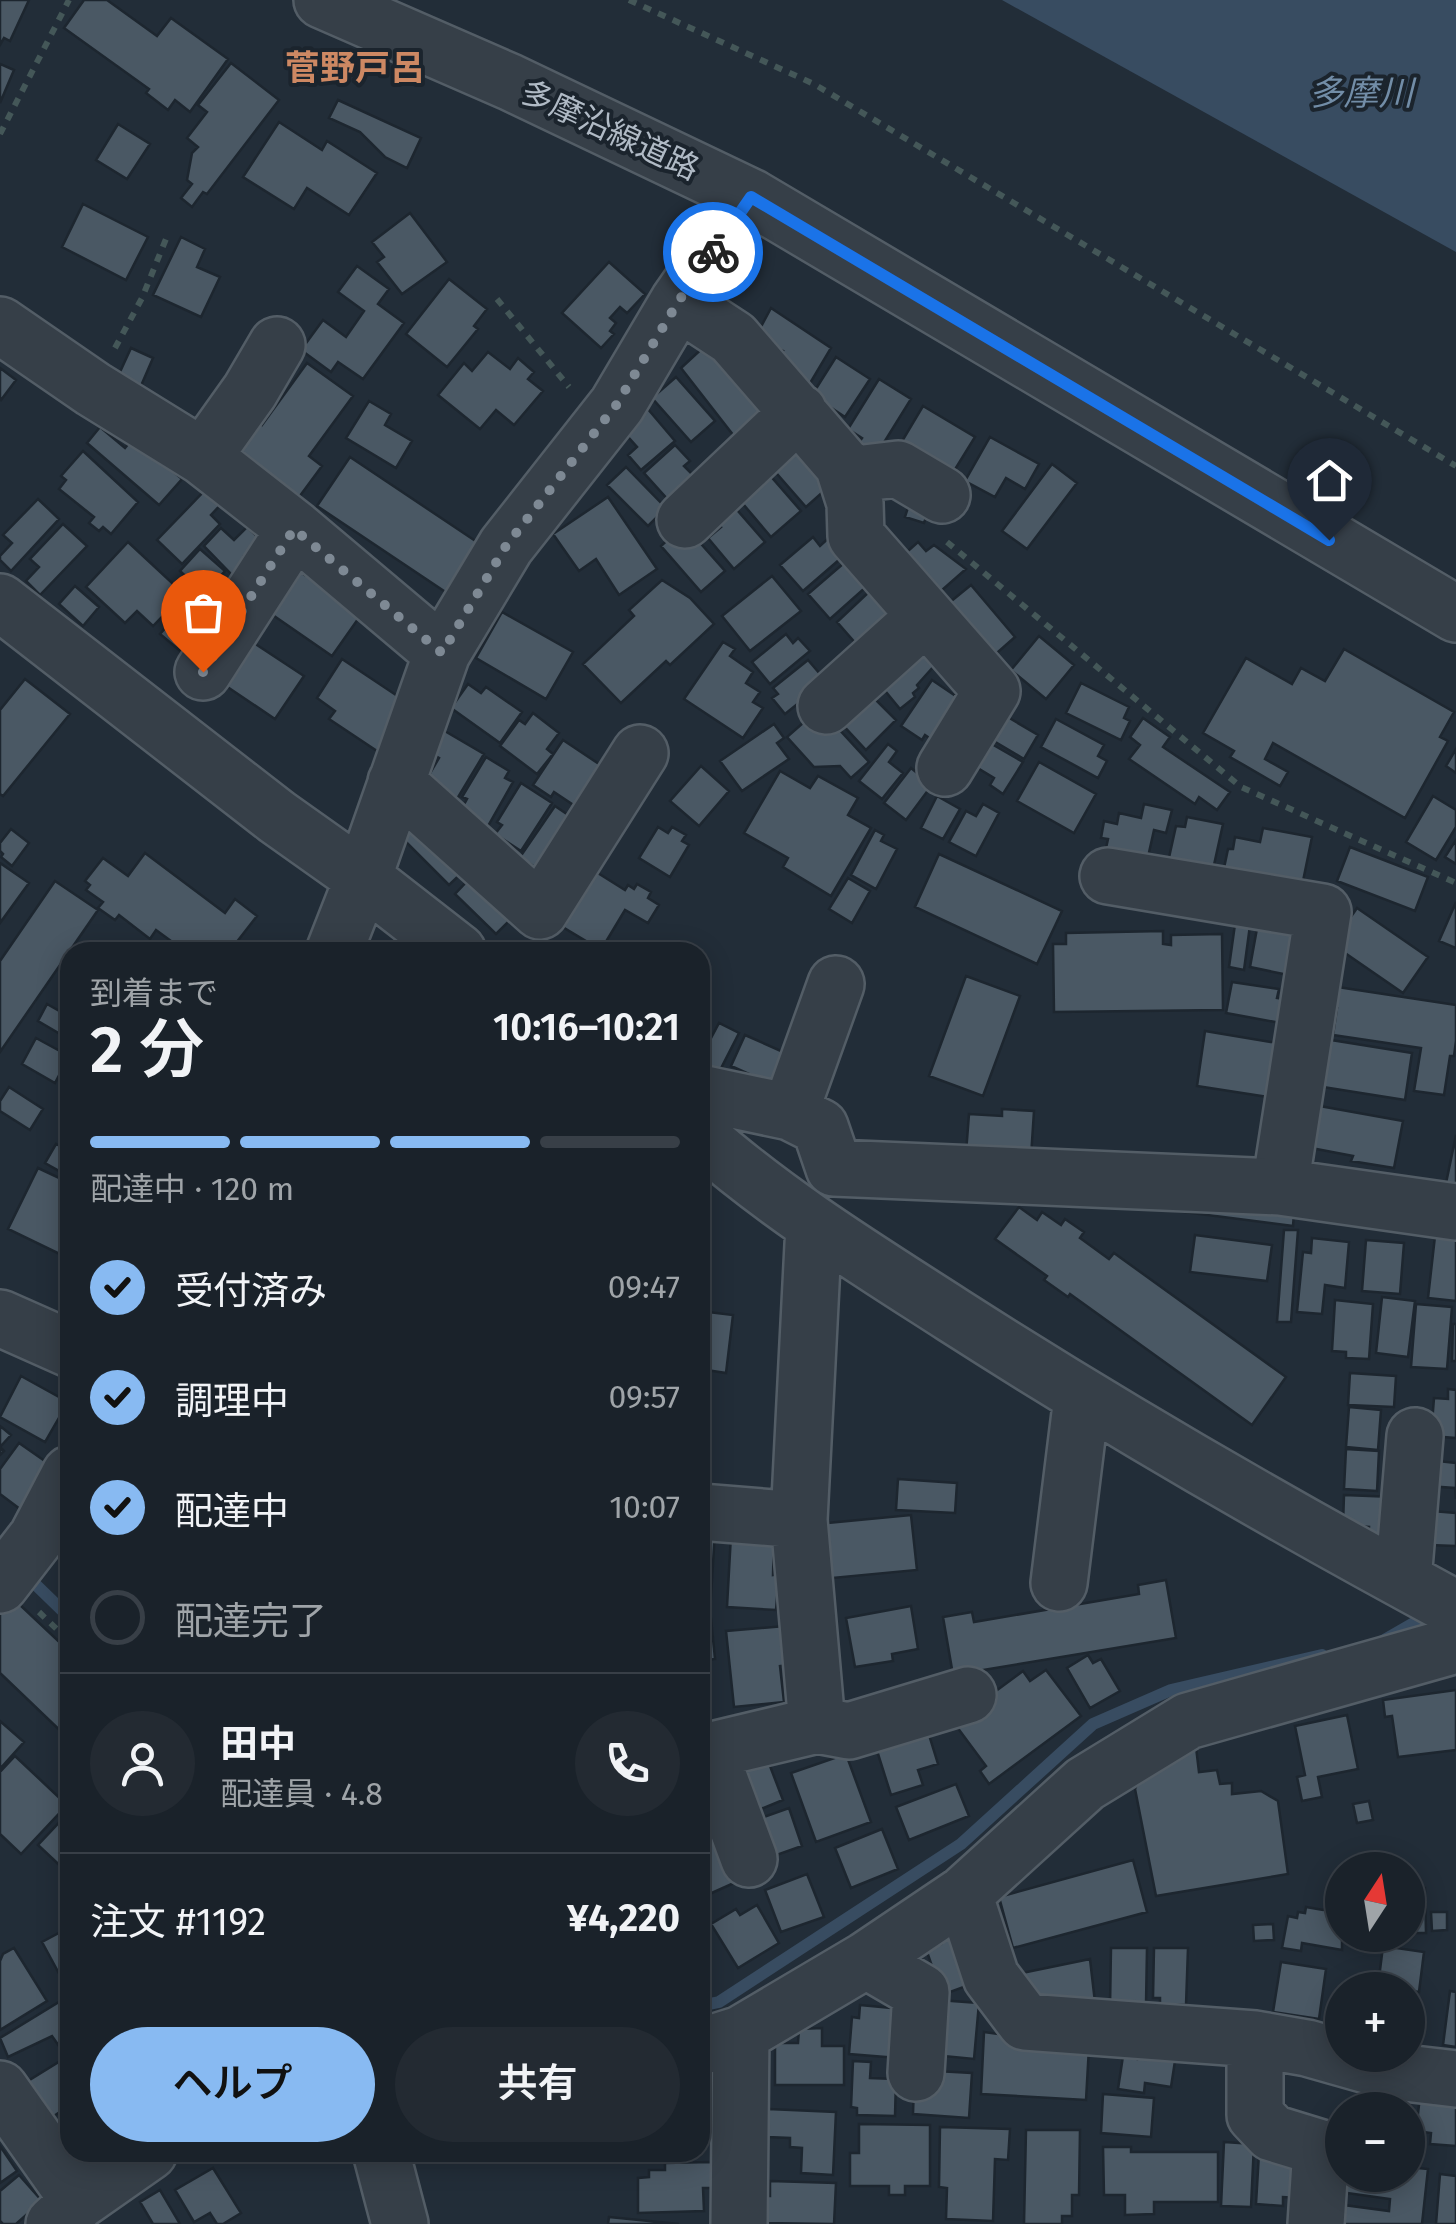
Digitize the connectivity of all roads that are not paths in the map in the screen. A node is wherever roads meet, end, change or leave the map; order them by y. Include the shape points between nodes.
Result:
1 (322, 0) edge
2 (751, 197) junction
3 (678, 302) junction
4 (0, 325) edge
5 (277, 345) dead end
6 (799, 412) junction
7 (203, 457) junction
8 (847, 475) junction
9 (938, 516) road end
10 (684, 520) dead end
11 (294, 529) junction
12 (0, 602) edge
13 (1456, 614) edge
14 (926, 616) junction
15 (442, 653) junction
16 (203, 672) dead end
17 (826, 706) dead end
18 (640, 753) dead end
19 (945, 768) dead end
20 (396, 782) junction
21 (1108, 876) dead end
22 (364, 878) junction
23 (338, 942) edge
24 (445, 942) edge
25 (836, 984) dead end
26 (710, 1095) edge
27 (790, 1112) junction
28 (710, 1145) edge
29 (1280, 1187) junction
30 (1456, 1212) edge
31 (814, 1225) junction
32 (0, 1318) edge
33 (60, 1345) edge
34 (1082, 1398) junction
35 (1415, 1436) dead end
36 (710, 1513) edge
37 (799, 1520) junction
38 (60, 1523) edge
39 (54, 1552) edge
40 (1060, 1583) dead end
41 (0, 1586) edge
42 (1431, 1595) edge
43 (1456, 1645) edge
44 (968, 1695) dead end
45 (817, 1724) junction
46 (710, 1751) edge
47 (710, 1764) edge
48 (749, 1860) dead end
49 (964, 1894) junction
50 (866, 1960) junction
51 (1255, 2039) junction
52 (720, 2041) edge
53 (916, 2073) dead end
54 (1456, 2079) edge
55 (0, 2088) edge
56 (134, 2162) edge
57 (384, 2162) edge
58 (67, 2212) edge
59 (400, 2224) edge
60 (739, 2224) edge
61 (1316, 2224) edge

1 - 2 street, 多摩沿線道路
2 - 3 street
2 - 13 street, 多摩沿線道路
3 - 6 street via 733,338
3 - 15 street via 617,404 506,546
4 - 7 street
5 - 7 street
6 - 8 street
6 - 10 street
7 - 11 street
8 - 9 street via 898,469
8 - 14 street via 856,536
11 - 15 street
11 - 16 street
12 - 22 street
14 - 17 street
14 - 19 street via 992,692
15 - 20 street
18 - 20 street via 540,910
20 - 22 street
21 - 29 street via 1323,912
22 - 23 street
22 - 24 street
25 - 27 street
26 - 27 street
27 - 29 street via 820,1127 834,1168
28 - 31 street
29 - 30 street
31 - 34 street
31 - 37 street
32 - 33 street
34 - 40 street
34 - 42 street
35 - 42 street
36 - 37 street
37 - 45 street
38 - 39 street
39 - 41 street
43 - 49 street via 1188,1721 1085,1784
44 - 45 street via 849,1730
45 - 46 street
47 - 48 street
49 - 50 street
49 - 51 street via 991,1978 1025,2022
50 - 52 street
50 - 53 street via 921,1992
51 - 54 street
51 - 61 street via 1255,2115 1272,2133 1321,2148
52 - 60 street
55 - 58 street
56 - 58 street
57 - 59 street

